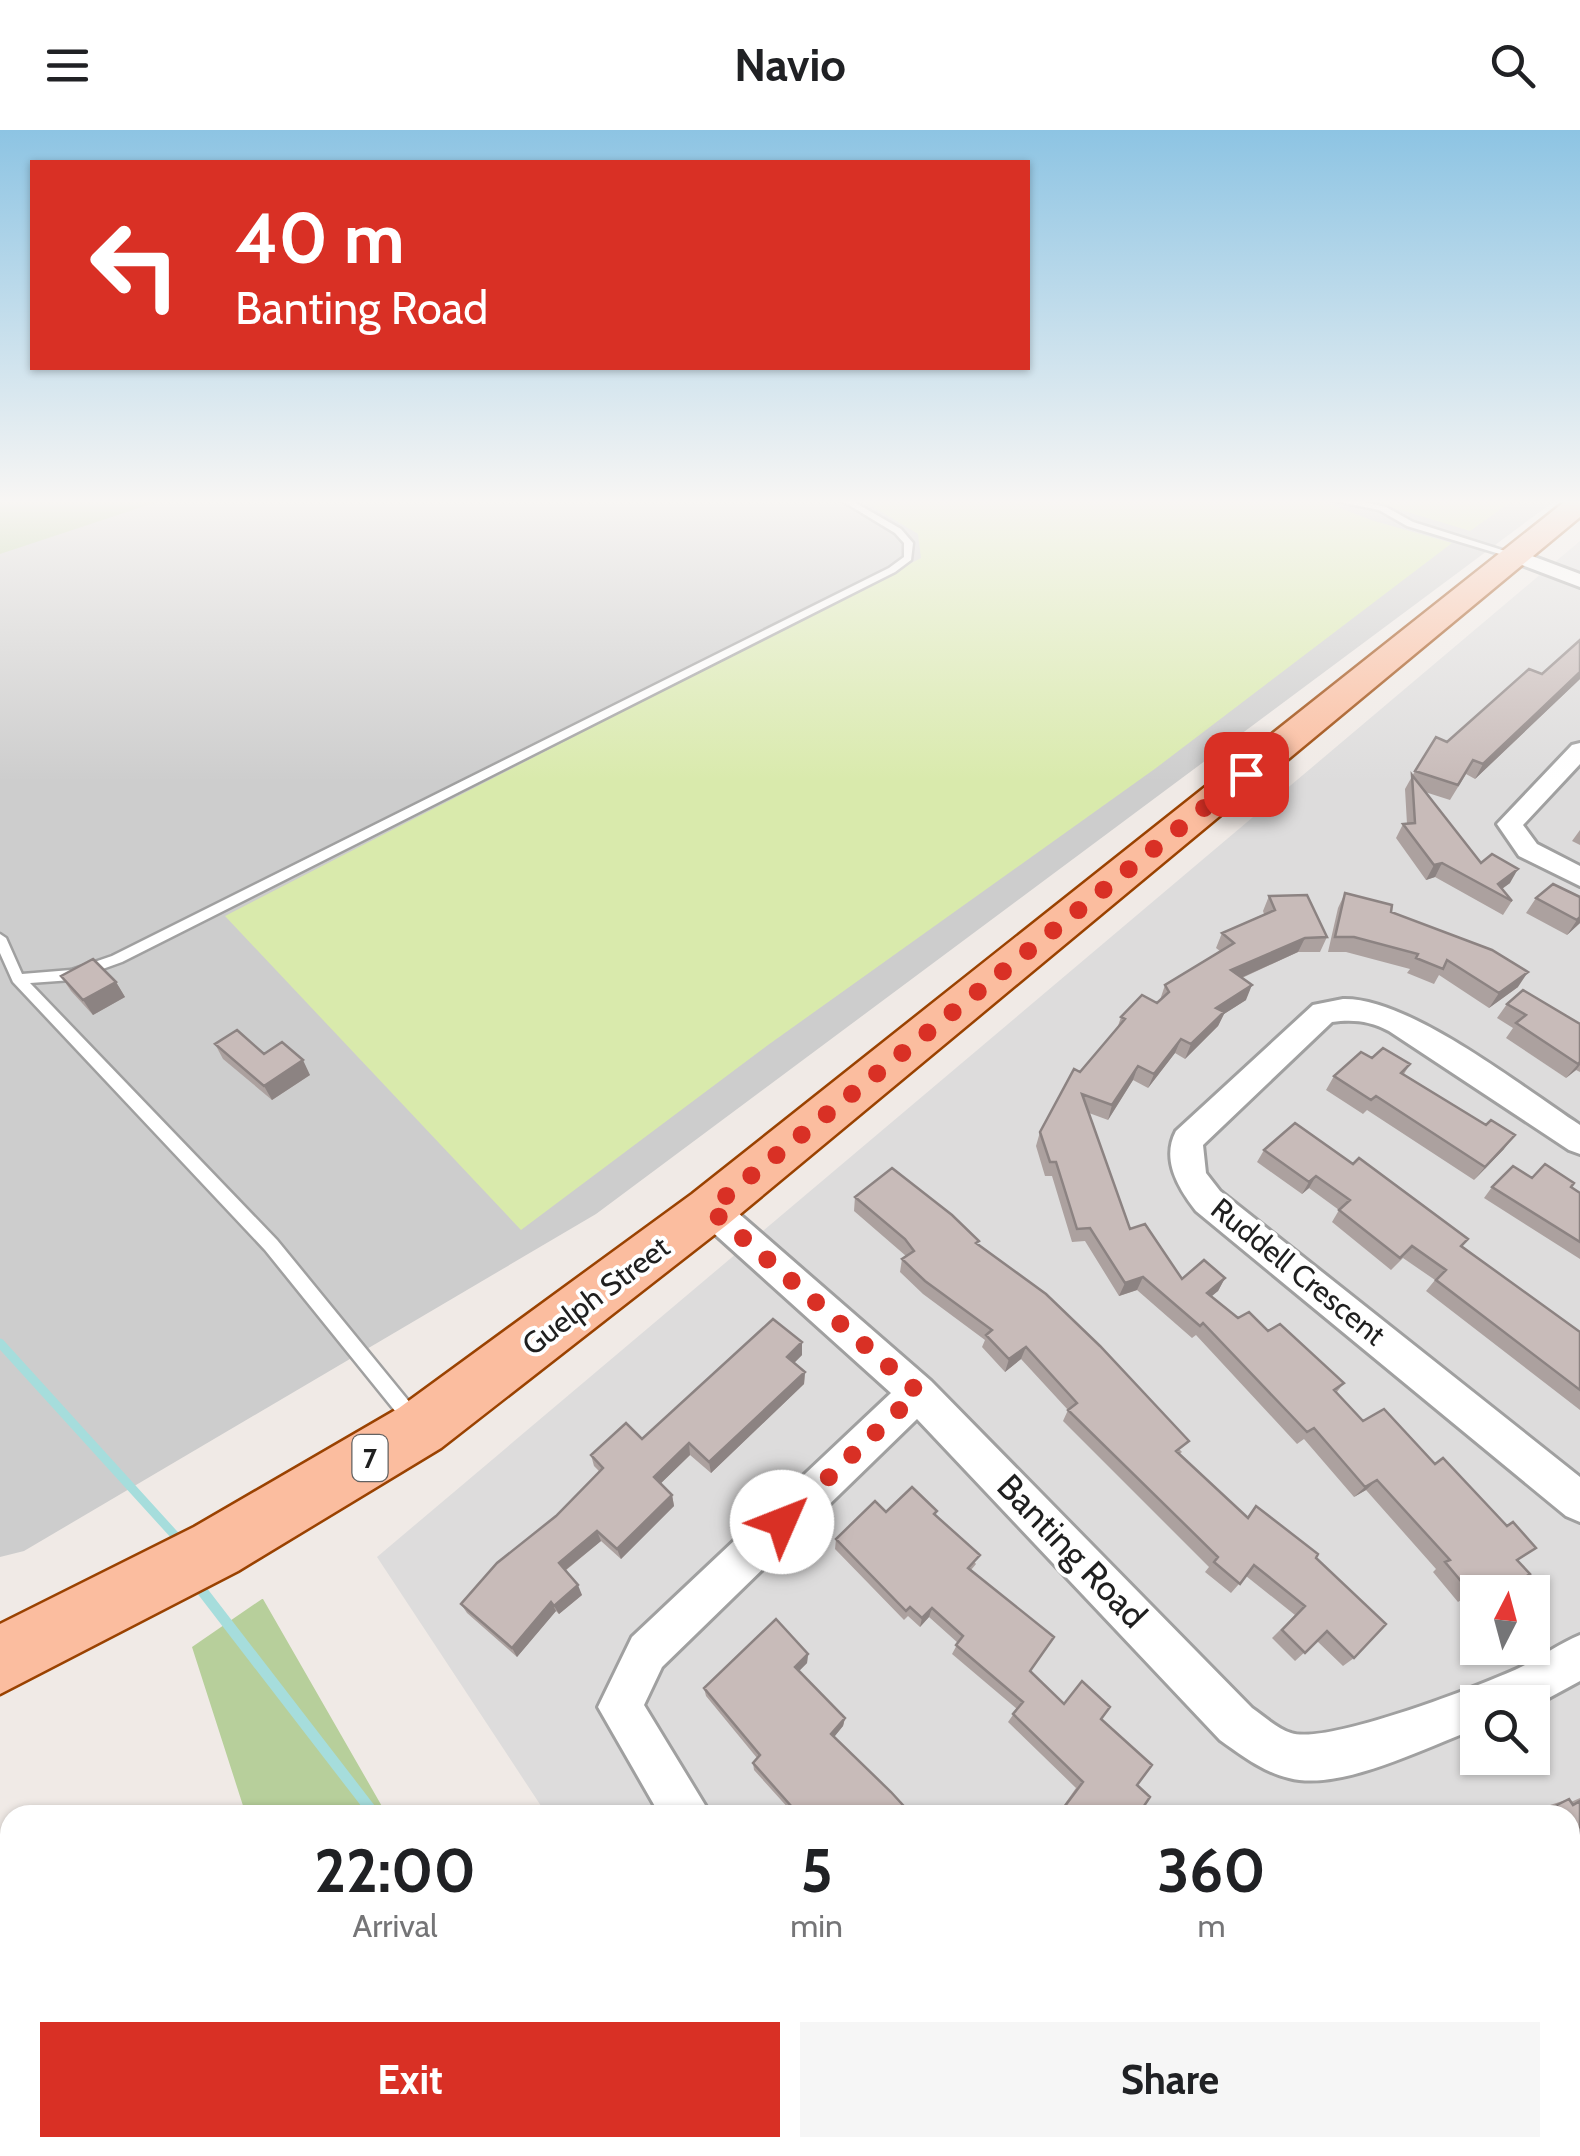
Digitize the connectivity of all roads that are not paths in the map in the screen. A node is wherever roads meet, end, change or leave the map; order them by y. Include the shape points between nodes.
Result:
1 (842, 594) edge
2 (1470, 594) edge
3 (1580, 750) edge
4 (1580, 877) edge
5 (0, 938) edge
6 (18, 979) junction
7 (1580, 1140) edge
8 (710, 1209) junction
9 (918, 1392) junction
10 (420, 1428) junction
11 (1580, 1502) edge
12 (1580, 1658) edge
13 (0, 1660) edge
14 (1532, 1685) edge
15 (1460, 1711) edge
16 (681, 1805) edge

1 - 6 lane via 172,933 72,975
2 - 8 main road, Guelph Street / 7
3 - 4 street via 1510,824 1523,847
5 - 6 lane
6 - 10 lane via 272,1246
7 - 11 street, Ruddell Crescent via 1400,1023 1343,1008 1323,1013 1187,1140 1184,1162 1208,1200
8 - 9 street, Banting Road
8 - 10 main road, Guelph Street / 7
9 - 15 street, Banting Road via 1236,1724 1261,1742 1292,1757 1329,1758
9 - 16 street via 647,1652 620,1707
10 - 13 main road, Guelph Street / 7 via 216,1549
12 - 14 street

